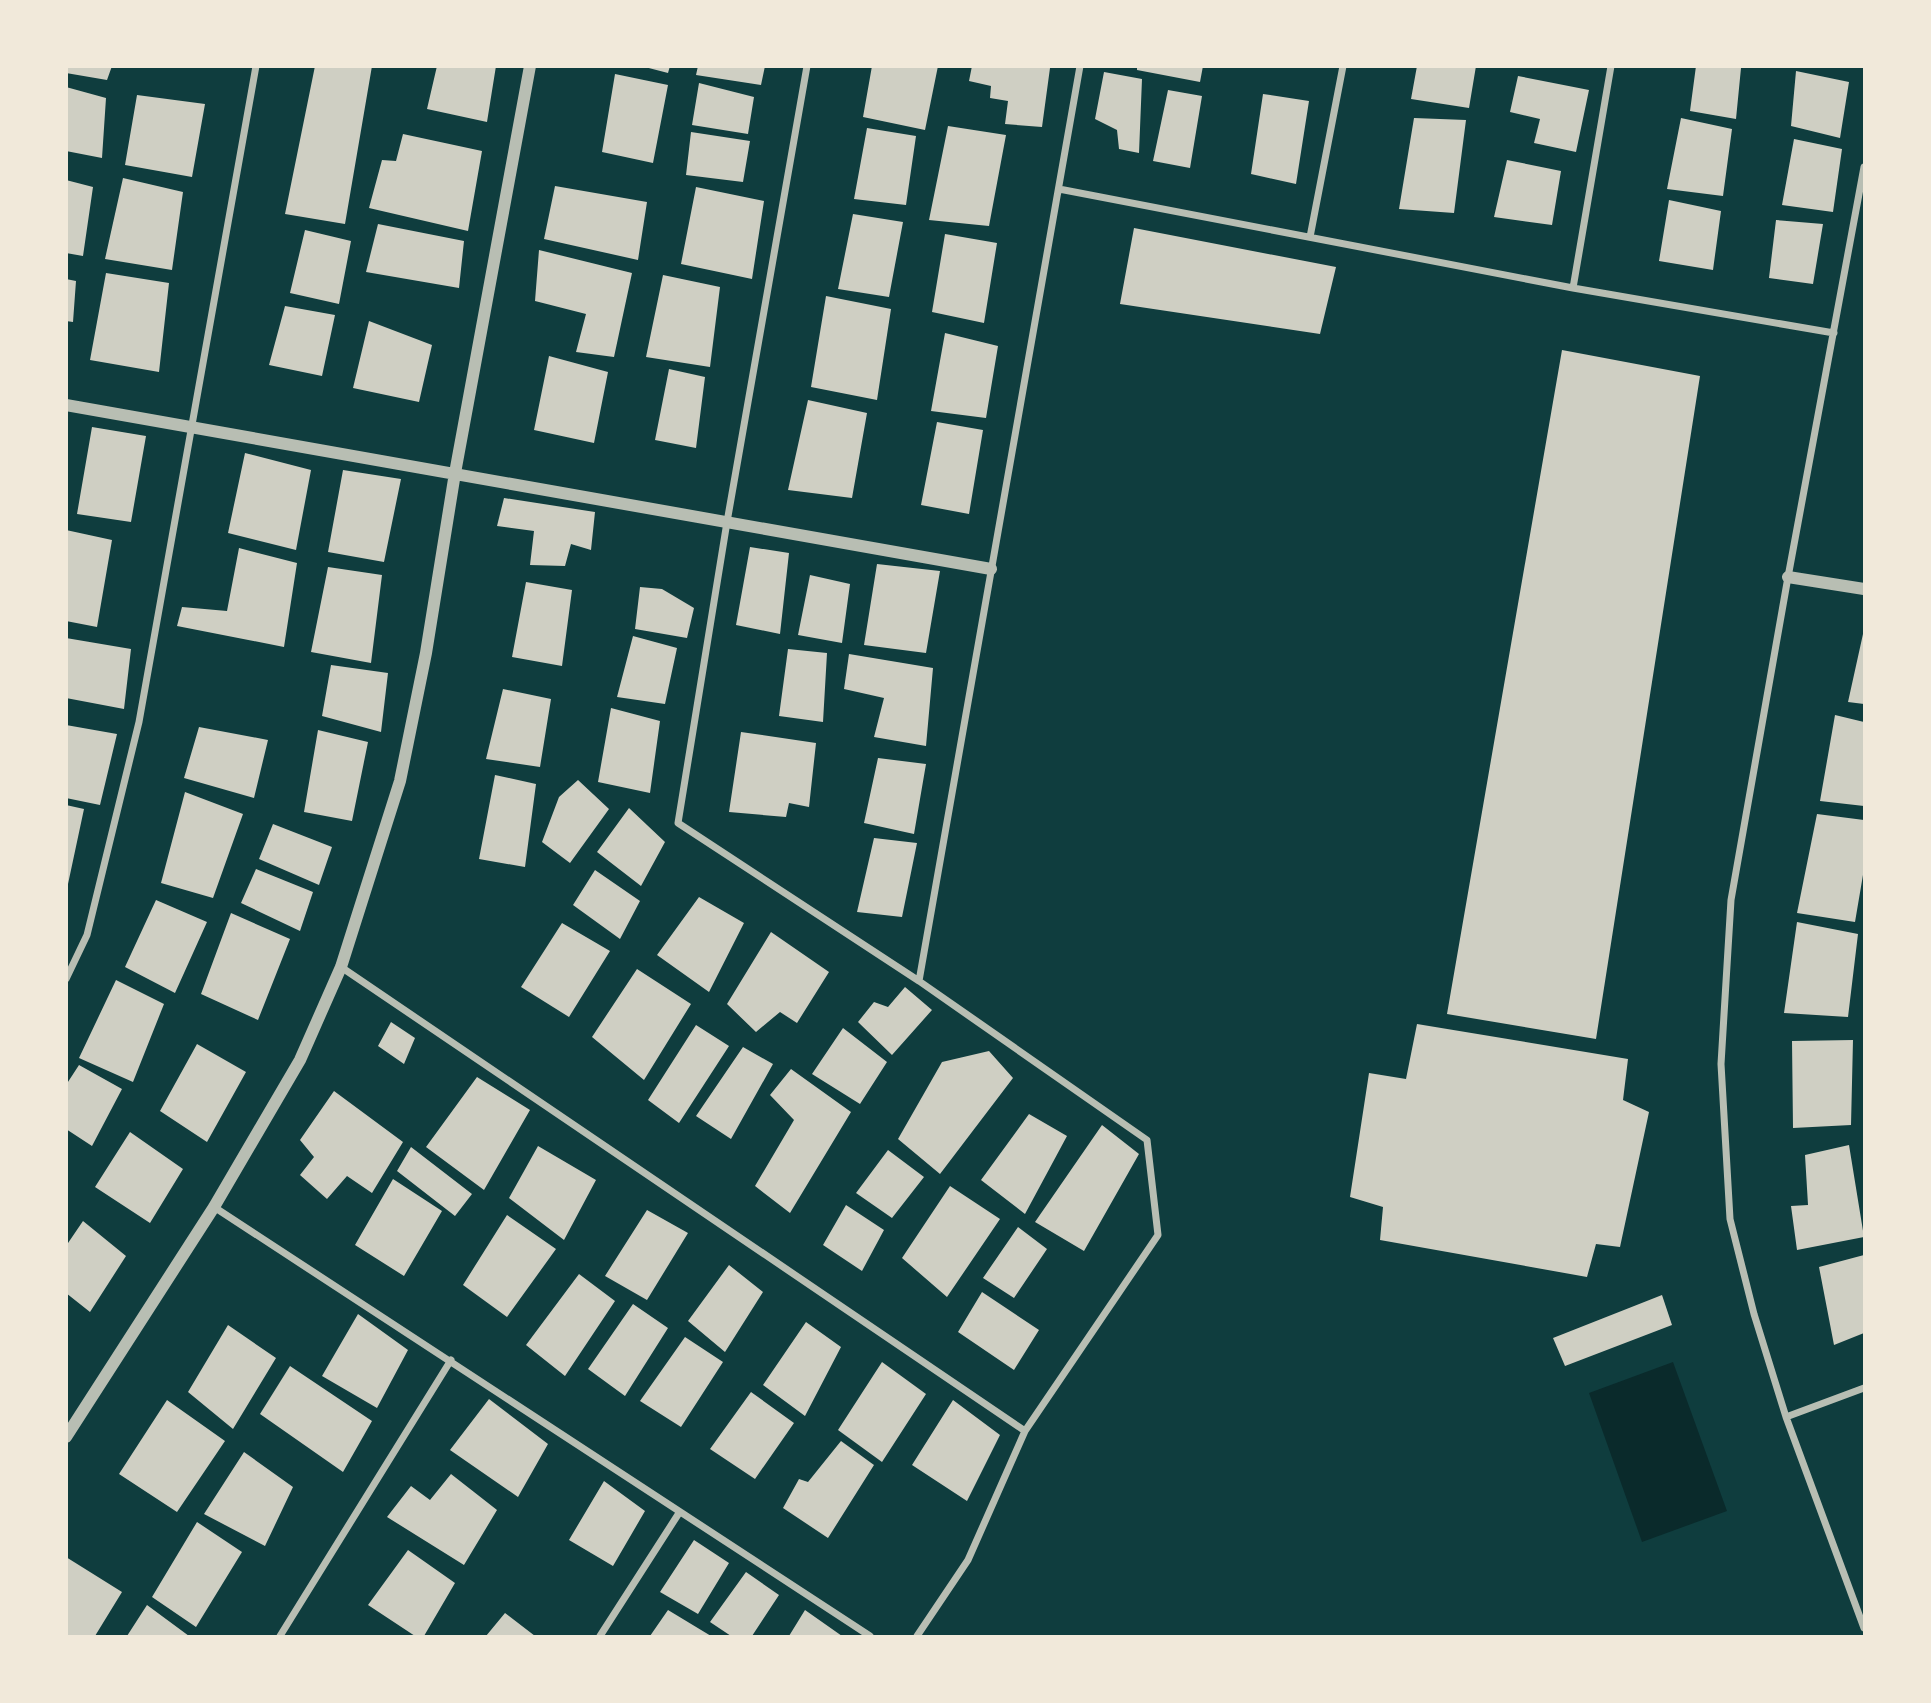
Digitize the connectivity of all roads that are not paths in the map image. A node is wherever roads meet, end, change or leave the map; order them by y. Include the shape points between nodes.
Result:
1 (256, 66) edge
2 (530, 66) edge
3 (807, 66) edge
4 (1080, 66) edge
5 (1343, 66) edge
6 (1611, 66) edge
7 (1864, 167) edge
8 (1059, 189) junction
9 (1310, 237) junction
10 (1573, 288) junction
11 (1834, 333) junction
12 (66, 405) edge
13 (192, 427) junction
14 (455, 473) junction
15 (727, 522) junction
16 (991, 569) junction
17 (1788, 577) junction
18 (1864, 589) edge
19 (341, 967) junction
20 (66, 979) edge
21 (919, 981) junction
22 (214, 1207) junction
23 (451, 1360) junction
24 (1864, 1388) edge
25 (1786, 1417) junction
26 (1025, 1431) junction
27 (66, 1437) edge
28 (679, 1513) junction
29 (1864, 1628) edge
30 (280, 1636) edge
31 (600, 1636) edge
32 (870, 1636) edge
33 (917, 1636) edge

1 - 13 street
2 - 14 street
3 - 15 street
4 - 8 street
5 - 9 street
6 - 10 street
7 - 11 street
8 - 9 street
8 - 16 street
9 - 10 street
10 - 11 street
11 - 17 street
12 - 13 street
13 - 14 street
13 - 20 street via 139,722 87,935
14 - 15 street
14 - 19 street via 400,781
15 - 16 street
15 - 21 street via 678,823
16 - 21 street
17 - 18 street
17 - 25 street via 1731,900 1721,1065 1730,1219
19 - 22 street via 300,1060
19 - 26 street
21 - 26 street via 1147,1140 1158,1235
22 - 23 street
22 - 27 street
23 - 28 street
23 - 30 street
24 - 25 street
25 - 29 street
26 - 33 street via 968,1560
28 - 31 street
28 - 32 street

